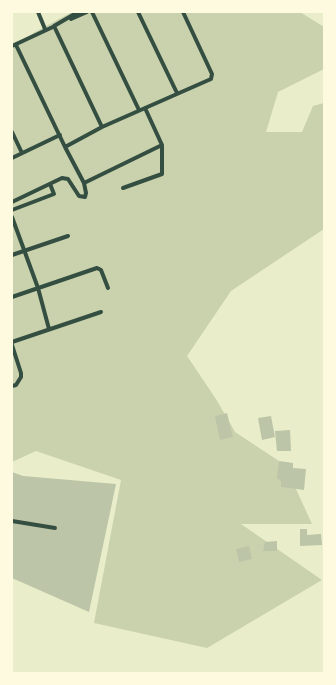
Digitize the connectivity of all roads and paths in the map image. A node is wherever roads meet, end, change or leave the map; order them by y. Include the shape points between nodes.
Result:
1 (38, 12) edge
2 (78, 12) edge
3 (87, 12) edge
4 (92, 12) edge
5 (138, 12) edge
6 (183, 12) edge
7 (54, 26) junction
8 (45, 30) junction
9 (14, 46) edge
10 (177, 93) junction
11 (146, 108) junction
12 (139, 110) junction
13 (102, 127) junction
14 (12, 132) edge
15 (60, 135) junction
16 (162, 145) junction
17 (65, 147) junction
18 (22, 153) junction
19 (12, 158) edge
20 (84, 183) junction
21 (50, 184) junction
22 (123, 188) dead end
23 (12, 202) edge
24 (12, 210) edge
25 (12, 217) edge
26 (68, 236) dead end
27 (25, 251) junction
28 (12, 255) edge
29 (38, 288) junction
30 (108, 288) dead end
31 (12, 297) edge
32 (101, 312) dead end
33 (49, 329) junction
34 (12, 343) edge
35 (12, 386) edge
36 (12, 521) edge
37 (55, 528) dead end

1 - 8 street
2 - 7 street
3 - 7 street
4 - 12 street
5 - 10 street
6 - 10 street via 212,76 211,79
7 - 8 street
7 - 13 street
8 - 9 street
9 - 15 street
10 - 11 street
11 - 12 street
11 - 16 street
12 - 13 street
13 - 17 street
14 - 18 street
15 - 17 street
15 - 18 street
16 - 20 street
16 - 22 street via 162,174
17 - 20 street
18 - 19 street
20 - 21 street via 84,197 79,196 66,178
21 - 23 street
21 - 24 street via 54,194
25 - 27 street
26 - 27 street
27 - 28 street
27 - 29 street
29 - 30 street via 97,268 101,270
29 - 31 street
29 - 33 street
32 - 33 street
33 - 34 street
34 - 35 street via 21,373 20,380
36 - 37 street

